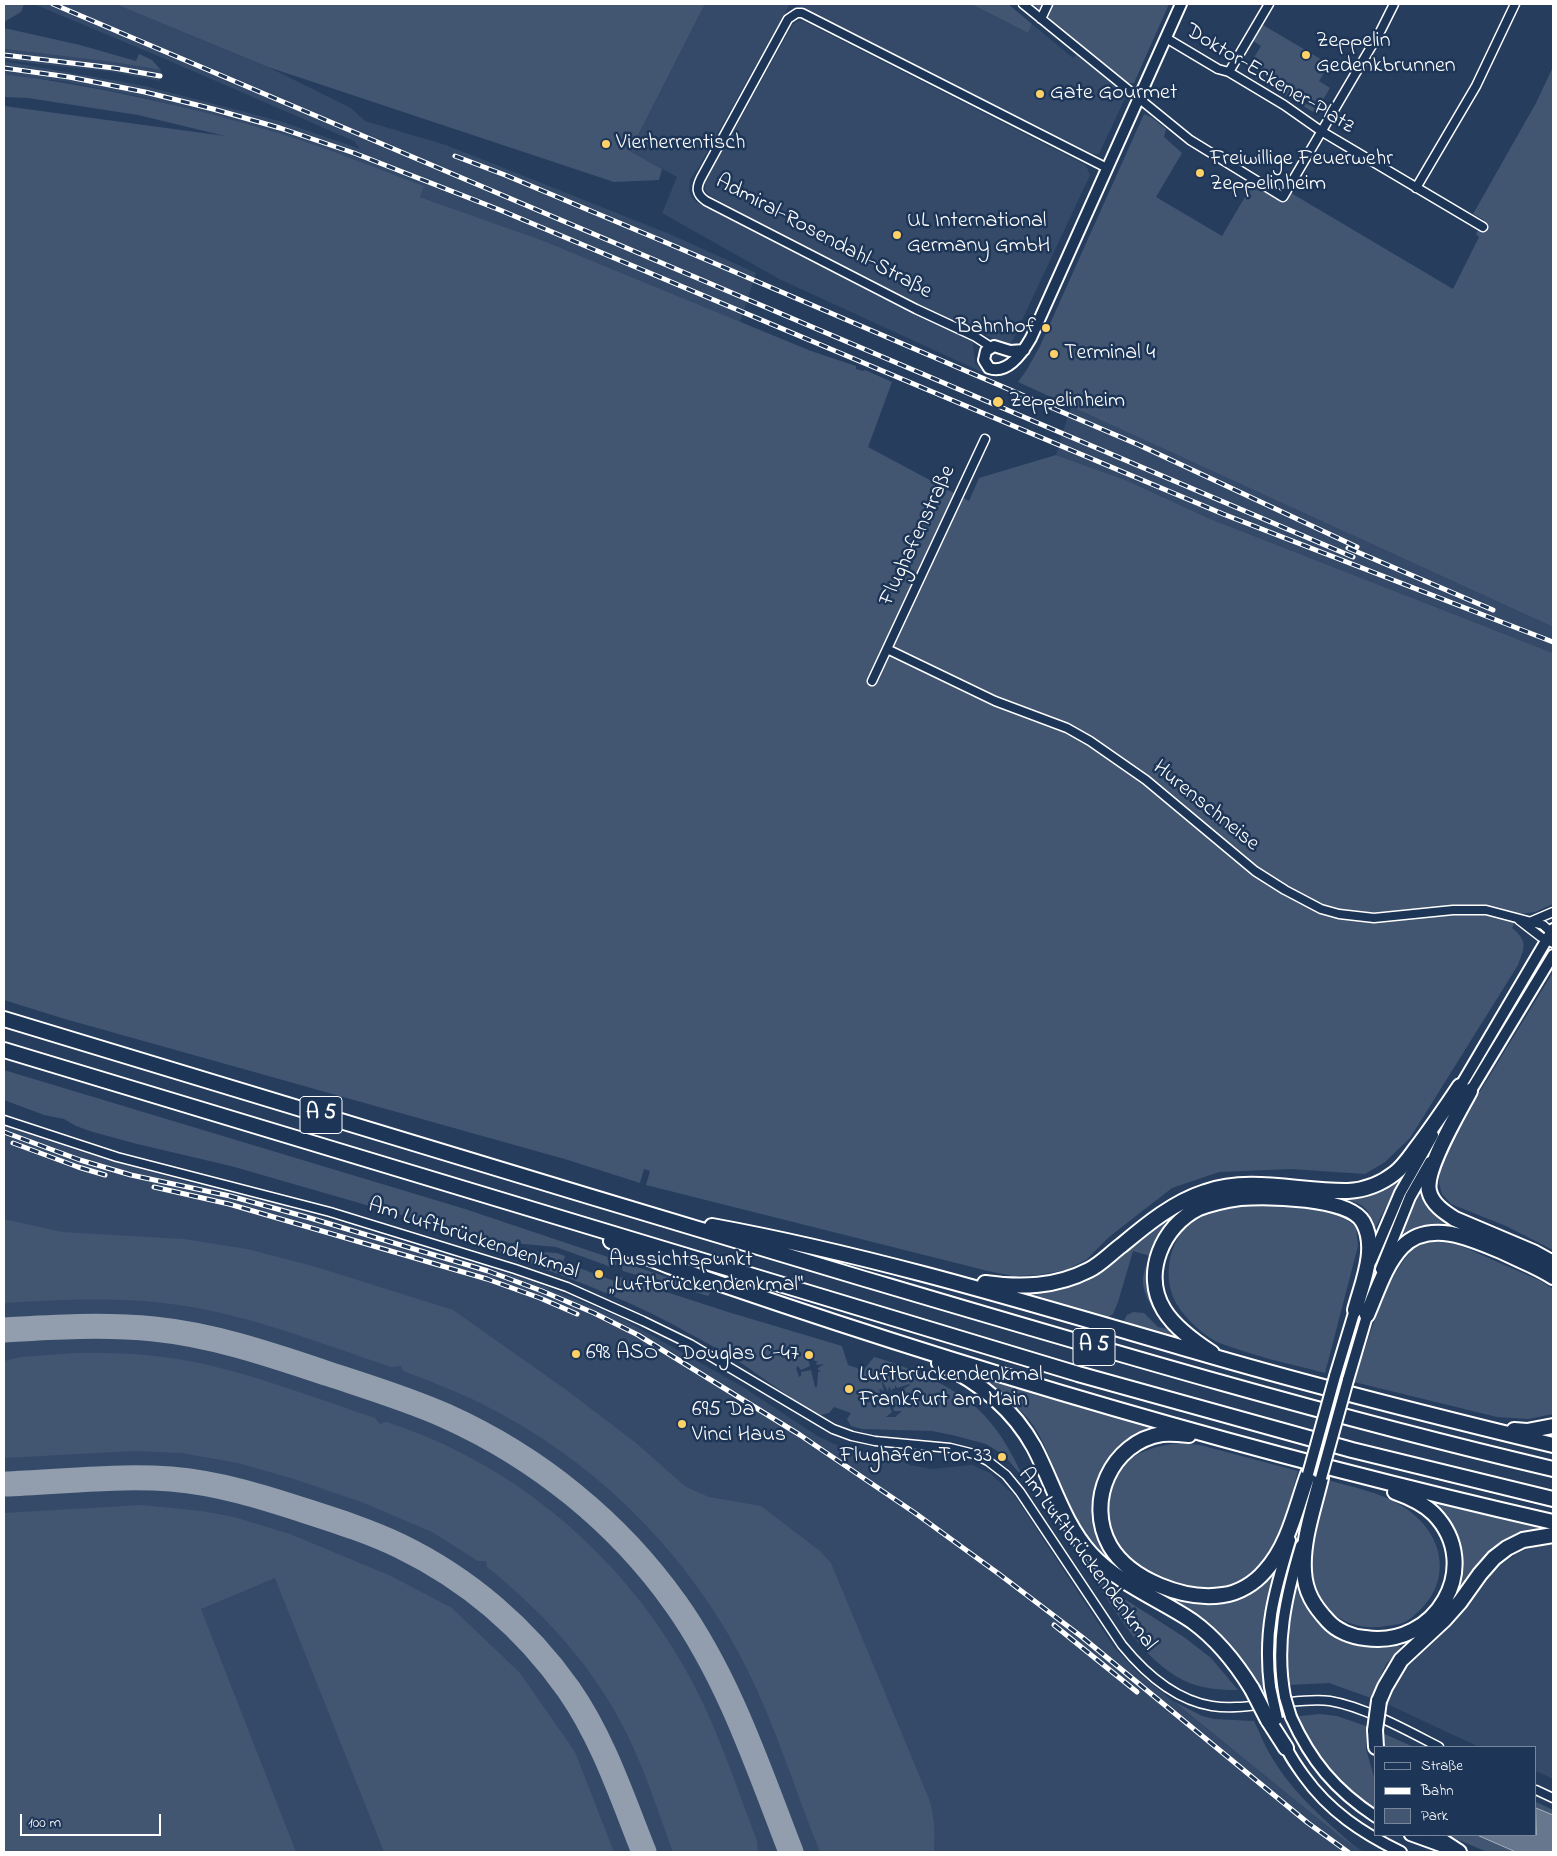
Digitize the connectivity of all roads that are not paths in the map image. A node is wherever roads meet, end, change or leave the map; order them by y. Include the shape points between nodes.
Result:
1 (1022, 4) edge
2 (1048, 4) edge
3 (1182, 4) edge
4 (1269, 4) edge
5 (1394, 4) edge
6 (1515, 4) edge
7 (1041, 19) junction
8 (1166, 38) junction
9 (1229, 72) junction
10 (1138, 99) junction
11 (1321, 131) junction
12 (1108, 168) junction
13 (1416, 188) junction
14 (1483, 227) dead end
15 (991, 347) junction
16 (1025, 348) junction
17 (985, 439) dead end
18 (887, 649) junction
19 (872, 681) dead end
20 (1553, 912) edge
21 (1517, 918) junction
22 (1532, 921) junction
23 (1552, 936) edge
24 (1553, 955) edge
25 (4, 1019) edge
26 (4, 1050) edge
27 (1465, 1088) junction
28 (4, 1120) edge
29 (638, 1212) junction
30 (569, 1221) junction
31 (1553, 1263) edge
32 (907, 1270) junction
33 (1553, 1277) edge
34 (1361, 1312) junction
35 (902, 1345) junction
36 (1221, 1359) junction
37 (1476, 1426) junction
38 (1553, 1426) edge
39 (1230, 1441) junction
40 (1553, 1445) edge
41 (1336, 1469) junction
42 (1553, 1469) edge
43 (1314, 1476) junction
44 (1553, 1500) edge
45 (1553, 1522) edge
46 (1553, 1534) edge
47 (1272, 1719) junction
48 (1376, 1746) edge
49 (1437, 1746) edge
50 (1286, 1748) joint
51 (1537, 1790) edge
52 (1553, 1798) edge
53 (1374, 1816) edge
54 (1413, 1836) edge
55 (1435, 1836) edge
56 (1401, 1852) edge
57 (1459, 1852) edge

1 - 7 street
2 - 7 street
3 - 8 street
4 - 9 street
5 - 11 street
6 - 13 street via 1479,81
7 - 10 street
8 - 9 street, Doktor-Eckener-Platz via 1218,69
8 - 10 street
9 - 11 street, Doktor-Eckener-Platz
10 - 11 street via 1195,144 1283,197
10 - 12 street
11 - 13 street, Doktor-Eckener-Platz
12 - 15 street, Admiral-Rosendahl-Straße via 806,15 797,13 788,19 701,178 698,194 706,201
12 - 16 street
13 - 14 street, Doktor-Eckener-Platz
15 - 16 street, Admiral-Rosendahl-Straße via 1013,352
15 - 16 street via 984,360 995,370 1014,361
17 - 18 street, Flughafenstraße
18 - 19 street, Flughafenstraße
18 - 21 street, Hurenschneise via 995,701 1067,728 1090,741 1146,780 1255,871 1320,908 1374,918 1471,909
20 - 22 street
21 - 22 street, Hurenschneise
21 - 23 street, Hurenschneise
22 - 23 street, Hurenschneise via 1544,925
23 - 27 street
24 - 27 street
25 - 29 highway, A 5
26 - 30 highway, A 5
27 - 31 highway via 1429,1174 1428,1186 1432,1197 1443,1211 1455,1219
27 - 32 highway via 1407,1161 1396,1172 1368,1188 1340,1192 1251,1185 1212,1190 1171,1208 1091,1270 1044,1285 1002,1286
27 - 34 street via 1410,1197
28 - 49 street, Am Luftbrückendenkmal via 118,1157 302,1204 535,1276 603,1302 690,1344 833,1430 875,1441 939,1446 974,1454 994,1466 1017,1488 1122,1645 1135,1661 1166,1687 1212,1706 1330,1701 1364,1712
29 - 32 highway via 764,1236
29 - 42 highway, A 5 via 1345,1418
30 - 35 highway via 669,1266
30 - 44 highway, A 5 via 1078,1374 1352,1450
32 - 36 highway
33 - 34 highway via 1467,1238 1444,1233 1425,1234 1409,1241 1396,1254
34 - 36 highway via 1369,1238 1364,1223 1352,1211 1331,1204 1272,1198 1235,1199 1207,1206 1181,1220 1167,1236 1157,1261 1154,1284 1171,1320
34 - 43 street, bridge via 1348,1380
34 - 43 street, bridge via 1335,1376
35 - 39 highway
35 - 47 highway, bridge via 952,1369 1003,1406 1030,1441 1066,1517 1091,1554 1126,1582 1193,1622 1231,1658
36 - 37 highway
37 - 38 highway via 1527,1430
37 - 40 highway
39 - 41 highway
39 - 43 highway via 1162,1434 1133,1446 1114,1464 1102,1495 1100,1514 1103,1529 1115,1553 1144,1578 1180,1592 1205,1596 1233,1593 1250,1584 1266,1570 1283,1546
41 - 43 highway via 1416,1500 1434,1514 1452,1546 1452,1581 1444,1601 1438,1611 1405,1636 1381,1640 1359,1638 1335,1627 1314,1605 1305,1582 1304,1562
41 - 45 highway
43 - 47 street, bridge via 1275,1591 1270,1616 1267,1652
43 - 53 street, bridge via 1283,1615 1280,1649 1283,1686 1291,1717 1308,1752 1328,1778
46 - 48 highway, bridge via 1523,1540 1494,1558 1444,1620 1401,1660 1379,1701
47 - 50 highway
50 - 56 street via 1296,1766 1328,1804 1374,1839
51 - 52 street
54 - 57 street
55 - 57 highway

